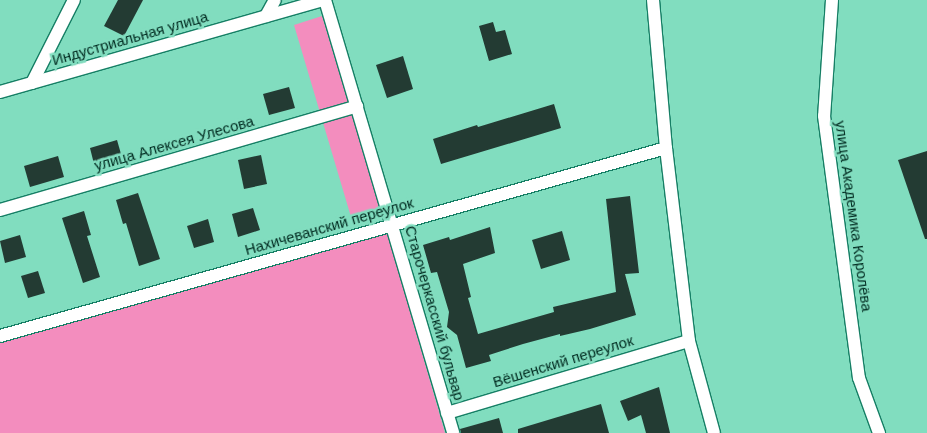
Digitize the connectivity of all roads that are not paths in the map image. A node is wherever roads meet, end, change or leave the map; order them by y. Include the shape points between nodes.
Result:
1 (74, 0) edge
2 (275, 0) edge
3 (324, 0) edge
4 (652, 0) edge
5 (832, 0) edge
6 (266, 16) junction
7 (32, 83) junction
8 (0, 92) edge
9 (357, 106) junction
10 (666, 148) junction
11 (0, 210) edge
12 (392, 225) junction
13 (0, 336) edge
14 (689, 341) junction
15 (447, 413) junction
16 (453, 433) edge
17 (714, 433) edge
18 (879, 433) edge

1 - 7 street, Индустриальная улица
2 - 6 street
3 - 6 street, Индустриальная улица
3 - 9 street, Старочеркасский бульвар
4 - 10 street
5 - 18 street, улица Академика Королёва via 824,116 859,378
6 - 7 street, Индустриальная улица
7 - 8 street, Индустриальная улица
9 - 11 street, улица Алексея Улесова
9 - 12 street, Старочеркасский бульвар
10 - 12 street, Нахичеванский переулок
10 - 14 street
12 - 13 street, Нахичеванский переулок
12 - 15 street, Старочеркасский бульвар
14 - 15 street, Вёшенский переулок
14 - 17 street
15 - 16 street, Старочеркасский бульвар

